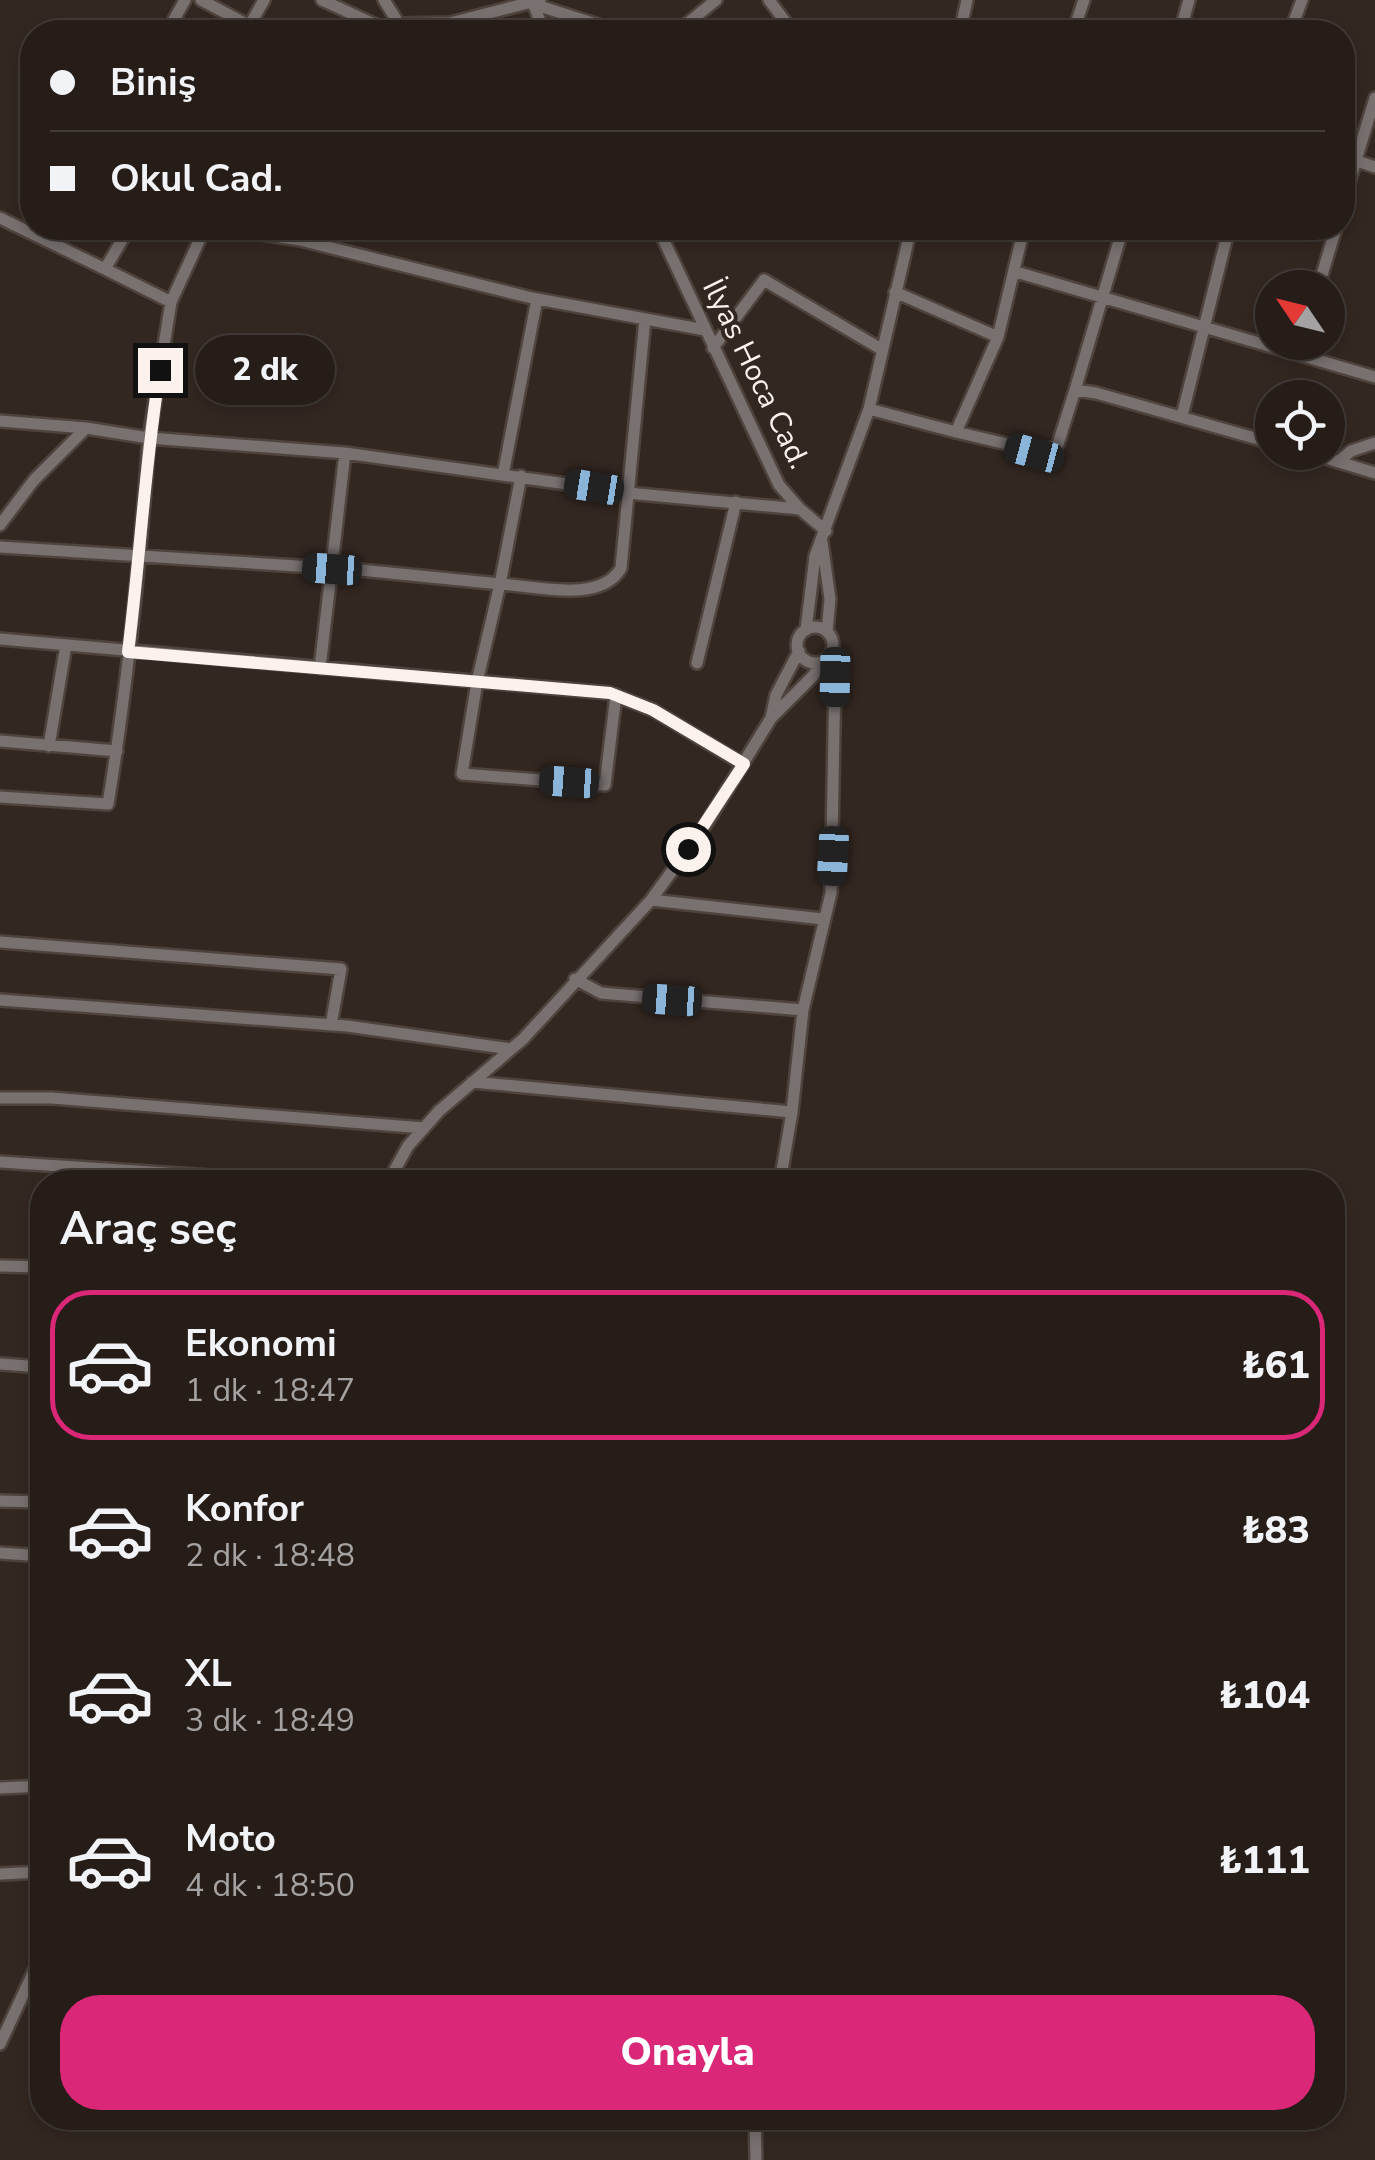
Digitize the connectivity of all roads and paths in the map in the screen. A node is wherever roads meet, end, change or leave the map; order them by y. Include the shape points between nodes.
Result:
1 (201, 0) edge
2 (322, 0) edge
3 (716, 0) edge
4 (535, 1) edge
5 (233, 20) edge
6 (368, 20) edge
7 (462, 20) edge
8 (588, 20) edge
9 (692, 20) edge
10 (1375, 98) edge
11 (1356, 160) junction
12 (1355, 163) edge
13 (1375, 166) edge
14 (45, 240) edge
15 (122, 240) edge
16 (199, 240) edge
17 (300, 240) edge
18 (664, 240) edge
19 (908, 240) edge
20 (1022, 240) edge
21 (1119, 240) edge
22 (1226, 240) edge
23 (1332, 240) edge
24 (104, 269) junction
25 (1323, 270) edge
26 (1016, 272) junction
27 (895, 292) junction
28 (537, 298) junction
29 (1102, 299) junction
30 (171, 302) junction
31 (644, 319) junction
32 (1204, 329) junction
33 (705, 330) junction
34 (998, 338) junction
35 (1255, 344) edge
36 (714, 348) junction
37 (881, 349) junction
38 (1313, 360) edge
39 (1375, 377) edge
40 (1075, 390) junction
41 (868, 409) junction
42 (1182, 416) junction
43 (0, 421) edge
44 (86, 428) junction
45 (956, 432) junction
46 (148, 438) junction
47 (1255, 438) edge
48 (1375, 443) edge
49 (345, 453) junction
50 (1345, 456) edge
51 (1345, 464) edge
52 (1375, 473) edge
53 (503, 475) junction
54 (522, 476) junction
55 (630, 492) junction
56 (736, 502) junction
57 (800, 509) junction
58 (0, 525) edge
59 (824, 537) junction
60 (0, 547) edge
61 (140, 557) junction
62 (332, 569) junction
63 (500, 584) junction
64 (806, 630) junction
65 (828, 632) junction
66 (0, 639) edge
67 (66, 646) junction
68 (799, 651) junction
69 (128, 652) junction
70 (824, 660) junction
71 (696, 662) dead end
72 (320, 668) junction
73 (476, 682) junction
74 (616, 695) junction
75 (771, 718) junction
76 (0, 742) edge
77 (49, 746) junction
78 (117, 751) junction
79 (744, 764) junction
80 (0, 796) edge
81 (651, 900) junction
82 (823, 919) junction
83 (0, 942) edge
84 (575, 979) junction
85 (0, 1000) edge
86 (803, 1010) junction
87 (331, 1025) junction
88 (510, 1050) junction
89 (472, 1082) junction
90 (0, 1098) edge
91 (792, 1112) junction
92 (424, 1128) junction
93 (0, 1162) edge
94 (120, 1170) edge
95 (395, 1170) edge
96 (782, 1170) edge
97 (0, 1266) edge
98 (30, 1267) edge
99 (0, 1364) edge
100 (30, 1366) edge
101 (0, 1502) edge
102 (30, 1502) edge
103 (0, 1553) edge
104 (30, 1555) edge
105 (30, 1787) edge
106 (0, 1788) edge
107 (30, 1873) edge
108 (0, 1874) edge
109 (30, 1980) edge
110 (0, 2044) edge
111 (755, 2130) edge
112 (756, 2160) edge

1 - 5 street
2 - 6 street
3 - 9 street
4 - 7 street
4 - 8 street
10 - 11 street
11 - 12 street
11 - 13 street
14 - 24 street
15 - 24 street
16 - 30 street
17 - 28 street
18 - 33 street, İlyas Hoca Cad.
19 - 27 street
20 - 26 street
21 - 29 street
22 - 32 street
23 - 25 street
24 - 30 street
26 - 29 street
26 - 34 street
27 - 34 street
27 - 37 street
28 - 31 street
28 - 53 street
29 - 32 street
29 - 40 street
30 - 46 street
31 - 33 street
31 - 55 street
32 - 35 street
32 - 42 street
33 - 36 street, İlyas Hoca Cad.
34 - 45 street
36 - 37 street via 764,280
36 - 57 street, İlyas Hoca Cad. via 779,484
37 - 41 street
38 - 39 street
40 - 42 street
40 - 45 street via 1058,444 1045,453
41 - 45 street
41 - 59 street
42 - 47 street
43 - 44 street
44 - 46 street
44 - 58 street
46 - 49 street
46 - 61 street
48 - 50 street
49 - 53 street
49 - 62 street
51 - 52 street
53 - 54 street
54 - 55 street
54 - 63 street
55 - 56 street
55 - 63 street via 622,560 612,582 586,590
56 - 57 street
56 - 71 street
57 - 59 street, İlyas Hoca Cad.
59 - 64 street
59 - 65 street
60 - 61 street
61 - 62 street
61 - 69 street
62 - 63 street
62 - 72 street
63 - 73 street
64 - 65 street
64 - 68 street
65 - 70 street via 833,645
66 - 67 street
67 - 69 street
67 - 77 street
68 - 70 street via 807,661
68 - 75 street
69 - 72 street
69 - 78 street
70 - 75 street
70 - 82 street via 835,677 832,893
72 - 73 street
73 - 74 street
73 - 74 street via 462,774 605,785
74 - 79 street
75 - 79 street
76 - 77 street
77 - 78 street
78 - 80 street via 108,804
79 - 81 street
81 - 82 street
81 - 84 street
82 - 86 street
83 - 87 street via 342,969
84 - 86 street via 601,993
84 - 88 street
85 - 87 street
86 - 91 street
87 - 88 street
88 - 89 street
89 - 91 street
89 - 92 street
90 - 92 street
91 - 96 street
92 - 95 street
93 - 94 street
97 - 98 street
99 - 100 street
101 - 102 street
103 - 104 street
105 - 106 street
107 - 108 street
109 - 110 street
111 - 112 street

